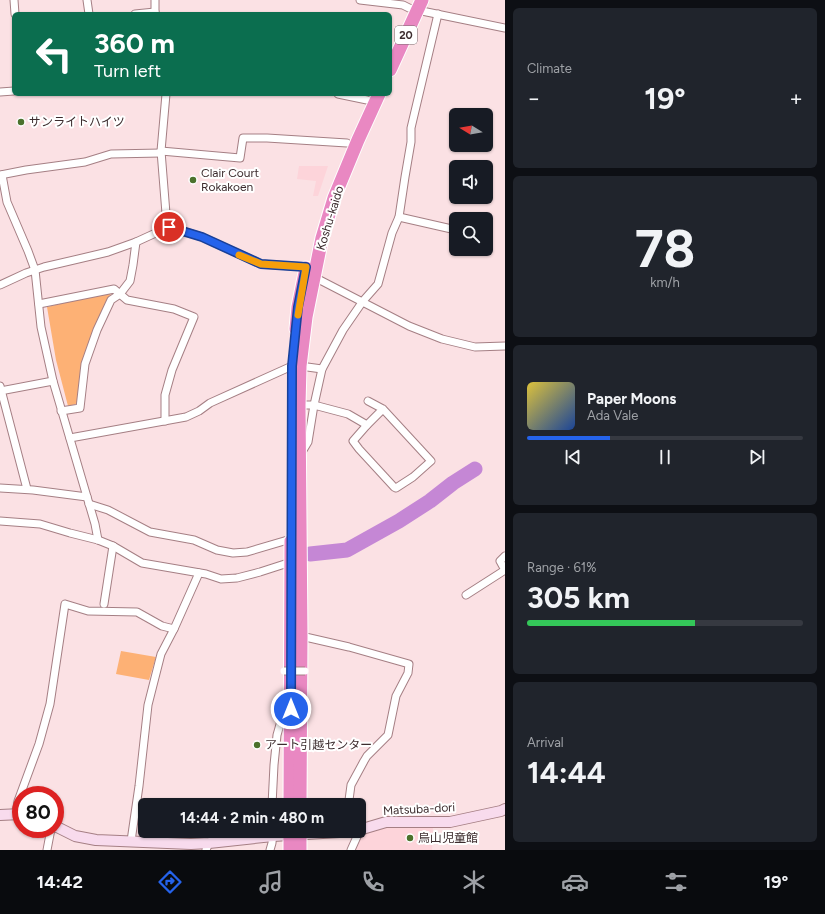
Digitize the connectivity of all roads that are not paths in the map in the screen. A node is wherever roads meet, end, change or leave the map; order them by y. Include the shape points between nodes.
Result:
1 (14, 0) edge
2 (87, 0) edge
3 (154, 0) edge
4 (360, 0) edge
5 (415, 5) edge
6 (15, 12) edge
7 (89, 12) edge
8 (155, 12) edge
9 (438, 14) junction
10 (505, 28) edge
11 (392, 45) edge
12 (392, 65) edge
13 (12, 91) edge
14 (0, 92) edge
15 (166, 96) edge
16 (358, 96) edge
17 (378, 96) edge
18 (368, 97) edge
19 (347, 143) junction
20 (161, 152) junction
21 (1, 175) edge
22 (399, 217) junction
23 (167, 226) junction
24 (449, 228) edge
25 (136, 242) junction
26 (35, 270) junction
27 (310, 272) junction
28 (0, 285) edge
29 (120, 294) junction
30 (363, 301) junction
31 (39, 304) junction
32 (505, 346) edge
33 (296, 366) junction
34 (322, 368) junction
35 (53, 381) junction
36 (0, 389) edge
37 (368, 401) dead end
38 (299, 405) junction
39 (314, 405) junction
40 (383, 409) junction
41 (62, 411) junction
42 (165, 421) junction
43 (367, 425) junction
44 (70, 438) junction
45 (299, 458) junction
46 (0, 488) edge
47 (27, 489) junction
48 (88, 500) junction
49 (0, 521) edge
50 (291, 539) junction
51 (98, 540) junction
52 (113, 546) junction
53 (505, 556) edge
54 (291, 562) junction
55 (199, 573) junction
56 (466, 595) dead end
57 (104, 604) dead end
58 (174, 629) junction
59 (301, 636) junction
60 (284, 671) dead end
61 (305, 671) dead end
62 (291, 709) junction
63 (24, 786) edge
64 (272, 798) edge
65 (290, 798) edge
66 (300, 798) edge
67 (349, 798) edge
68 (505, 809) edge
69 (12, 814) edge
70 (0, 815) edge
71 (366, 828) edge
72 (64, 830) edge
73 (49, 838) edge
74 (248, 838) edge
75 (272, 838) edge
76 (294, 838) edge
77 (296, 838) edge
78 (354, 838) edge
79 (131, 841) junction
80 (208, 846) edge
81 (47, 850) edge
82 (270, 850) edge
83 (290, 850) edge
84 (300, 850) edge
85 (351, 850) edge

1 - 6 street
2 - 7 street
3 - 8 street
4 - 5 street
5 - 9 street
5 - 11 highway, 20
5 - 12 highway, 20
9 - 10 street
9 - 22 street via 411,128
13 - 14 street
15 - 20 street
16 - 18 street
17 - 27 highway, Koshu-kaido via 333,200
18 - 19 highway, Koshu-kaido
19 - 20 street via 243,138 240,158
19 - 27 highway, Koshu-kaido via 312,240
20 - 21 street via 112,154 85,162
20 - 23 street
21 - 26 street via 7,202
22 - 24 street
22 - 30 street via 392,232 378,284
23 - 25 street
23 - 27 street via 202,237 261,264
25 - 26 street via 108,252
25 - 29 street via 130,281
26 - 28 street
26 - 31 street
27 - 30 street
27 - 33 highway, Koshu-kaido via 306,317
29 - 31 street via 114,289
29 - 41 street via 111,300 85,364 80,408
29 - 42 street via 127,300 174,309 194,317 172,370 165,395
30 - 32 street via 409,326 442,339 475,347
30 - 34 street
31 - 35 street via 41,327
33 - 34 street
33 - 38 highway, Koshu-kaido
33 - 42 street via 210,403 186,417
33 - 50 highway, Koshu-kaido
34 - 39 street
35 - 36 street
35 - 41 street
36 - 47 street
37 - 40 street
38 - 39 street
38 - 45 highway, Koshu-kaido
39 - 43 street via 348,414
39 - 45 street via 308,442
40 - 43 street
40 - 43 street via 431,461 413,477 394,487 353,441
41 - 44 street
42 - 44 street
44 - 48 street
45 - 59 highway, Koshu-kaido
46 - 47 street
47 - 48 street
48 - 50 street via 150,532 194,540 217,550 247,552
48 - 51 street
49 - 51 street via 40,524
50 - 54 highway, Koshu-kaido
51 - 52 street
52 - 55 street via 142,563
52 - 57 street
53 - 56 street via 500,561 505,570
54 - 55 street via 237,578 221,579
54 - 62 highway, Koshu-kaido
55 - 58 street
58 - 63 street via 162,626 137,612 88,611 65,604 50,704
58 - 79 street via 161,654 148,705
59 - 66 highway, Koshu-kaido
59 - 67 street via 409,664 408,673 396,696 388,735 367,756 351,785
60 - 61 street, bridge
62 - 64 street via 283,714 277,735
62 - 65 highway, Koshu-kaido
68 - 71 street, Matsuba-dori via 450,822 386,822
69 - 70 street
72 - 79 street, Matsuba-dori via 75,836 96,840
73 - 81 street
74 - 80 street, Matsuba-dori
75 - 82 street
76 - 83 highway
77 - 84 highway
78 - 85 street
79 - 80 street, Matsuba-dori

